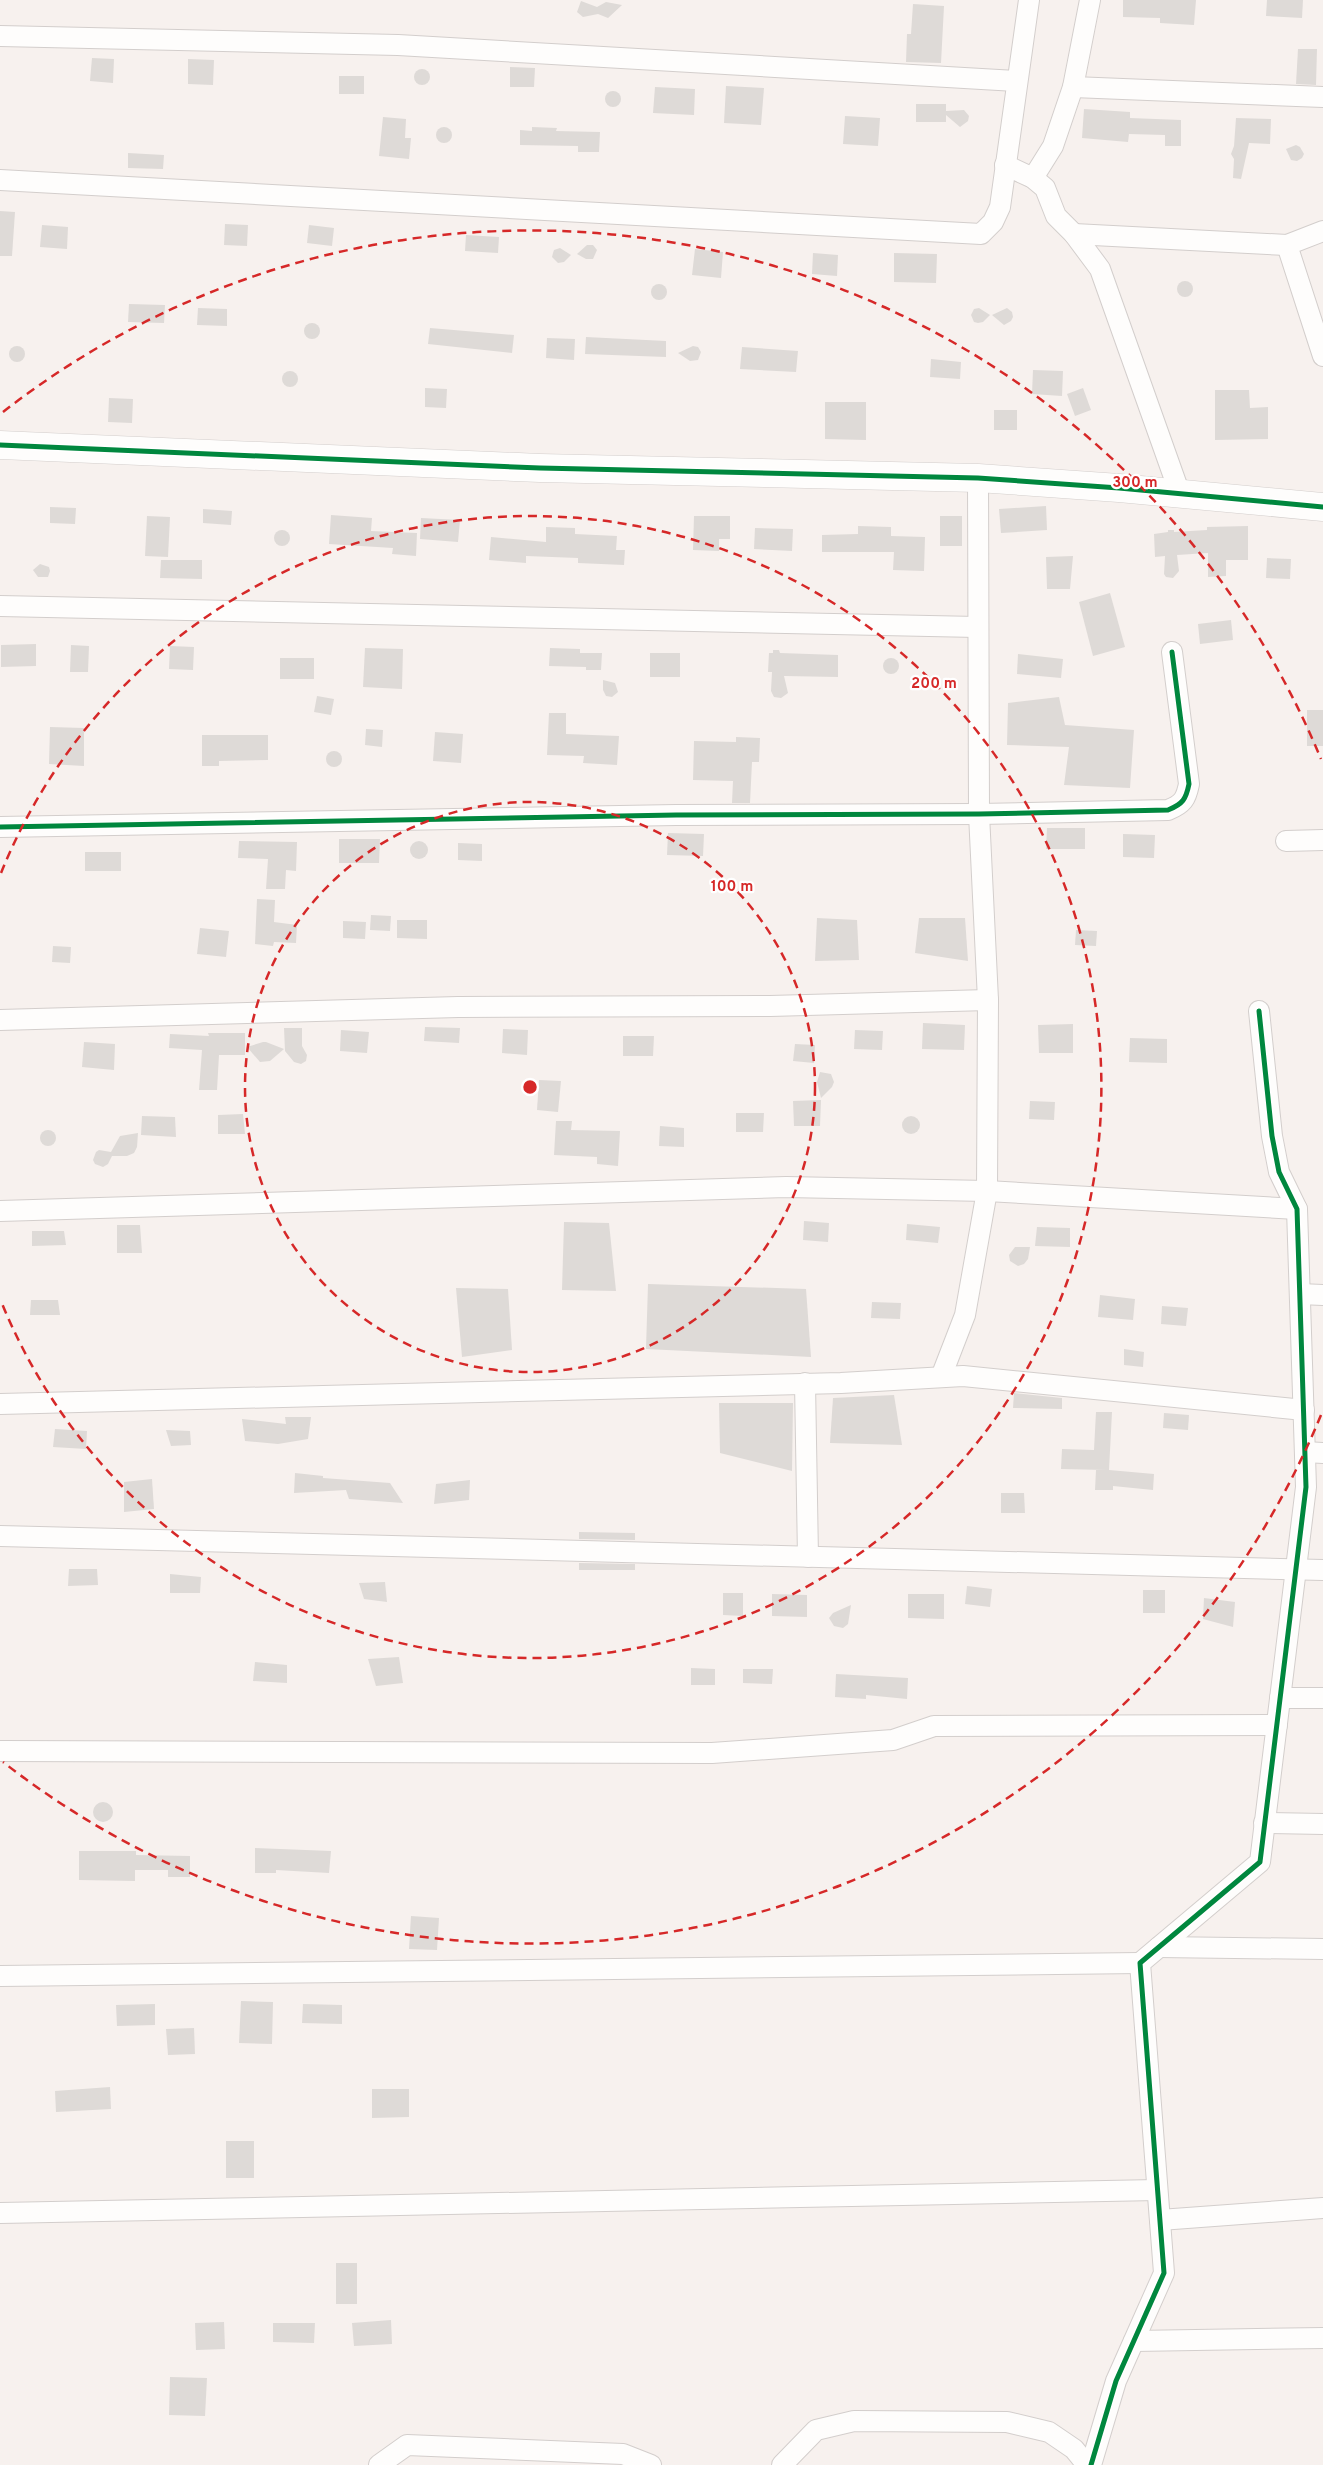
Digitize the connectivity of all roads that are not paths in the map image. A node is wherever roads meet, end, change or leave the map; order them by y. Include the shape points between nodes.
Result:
1 (1029, 0) edge
2 (1090, 0) edge
3 (0, 36) edge
4 (1016, 81) junction
5 (1073, 87) junction
6 (1323, 98) edge
7 (1005, 165) junction
8 (1032, 178) junction
9 (0, 180) edge
10 (1323, 231) edge
11 (1074, 234) junction
12 (1286, 245) junction
13 (1323, 356) edge
14 (0, 445) edge
15 (978, 478) junction
16 (1180, 494) junction
17 (1323, 507) edge
18 (0, 606) edge
19 (977, 627) junction
20 (1172, 652) dead end
21 (979, 814) junction
22 (0, 827) edge
23 (1323, 840) edge
24 (1286, 841) dead end
25 (988, 1000) junction
26 (1259, 1011) dead end
27 (0, 1020) edge
28 (987, 1191) junction
29 (1297, 1209) junction
30 (0, 1211) edge
31 (1300, 1294) junction
32 (1323, 1295) edge
33 (942, 1377) junction
34 (805, 1383) junction
35 (0, 1404) edge
36 (1304, 1410) junction
37 (1314, 1452) edge
38 (0, 1536) edge
39 (808, 1557) junction
40 (1296, 1570) junction
41 (1323, 1570) edge
42 (1280, 1698) junction
43 (1323, 1698) edge
44 (1276, 1726) junction
45 (0, 1751) edge
46 (1264, 1823) junction
47 (1323, 1824) edge
48 (1159, 1947) junction
49 (1323, 1949) edge
50 (1140, 1964) junction
51 (0, 1976) edge
52 (1158, 2190) junction
53 (1323, 2208) edge
54 (0, 2213) edge
55 (1160, 2220) junction
56 (1323, 2338) edge
57 (1134, 2341) junction
58 (379, 2465) edge
59 (651, 2465) edge
60 (782, 2465) edge
61 (1087, 2465) edge
62 (1091, 2465) edge

1 - 4 street
2 - 5 street
3 - 4 street via 398,45
4 - 7 street
5 - 6 street
5 - 8 street via 1053,146
7 - 8 street
7 - 9 street via 1000,207 982,234
8 - 11 street via 1045,188 1056,216
10 - 12 street
11 - 12 street
11 - 16 street via 1100,270
12 - 13 street
14 - 15 street via 540,468
15 - 16 street
15 - 19 street
16 - 17 street
18 - 19 street
19 - 21 street
20 - 21 street via 1189,784 1182,803 1168,810
21 - 22 street via 666,815
21 - 25 street
23 - 24 street
25 - 27 street via 770,1006 458,1007
25 - 28 street
26 - 29 street via 1272,1136 1279,1172
28 - 29 street
28 - 30 street via 786,1187
28 - 33 street via 965,1315
29 - 31 street
31 - 32 street
31 - 36 street
33 - 34 street
33 - 36 street via 972,1376
34 - 35 street
34 - 39 street
36 - 37 street
37 - 40 street via 1306,1487
38 - 39 street
39 - 40 street
40 - 41 street
40 - 42 street
42 - 43 street
42 - 44 street
44 - 45 street via 934,1726 893,1740 712,1753
44 - 46 street
46 - 47 street
46 - 48 street via 1260,1862
48 - 49 street
48 - 50 street
50 - 51 street
50 - 52 street
52 - 54 street
52 - 55 street
53 - 55 street
55 - 57 street via 1164,2273
56 - 57 street
57 - 62 street via 1116,2380
58 - 59 street via 407,2444 623,2454
60 - 61 street via 816,2430 854,2421 1007,2422 1049,2432 1074,2449

